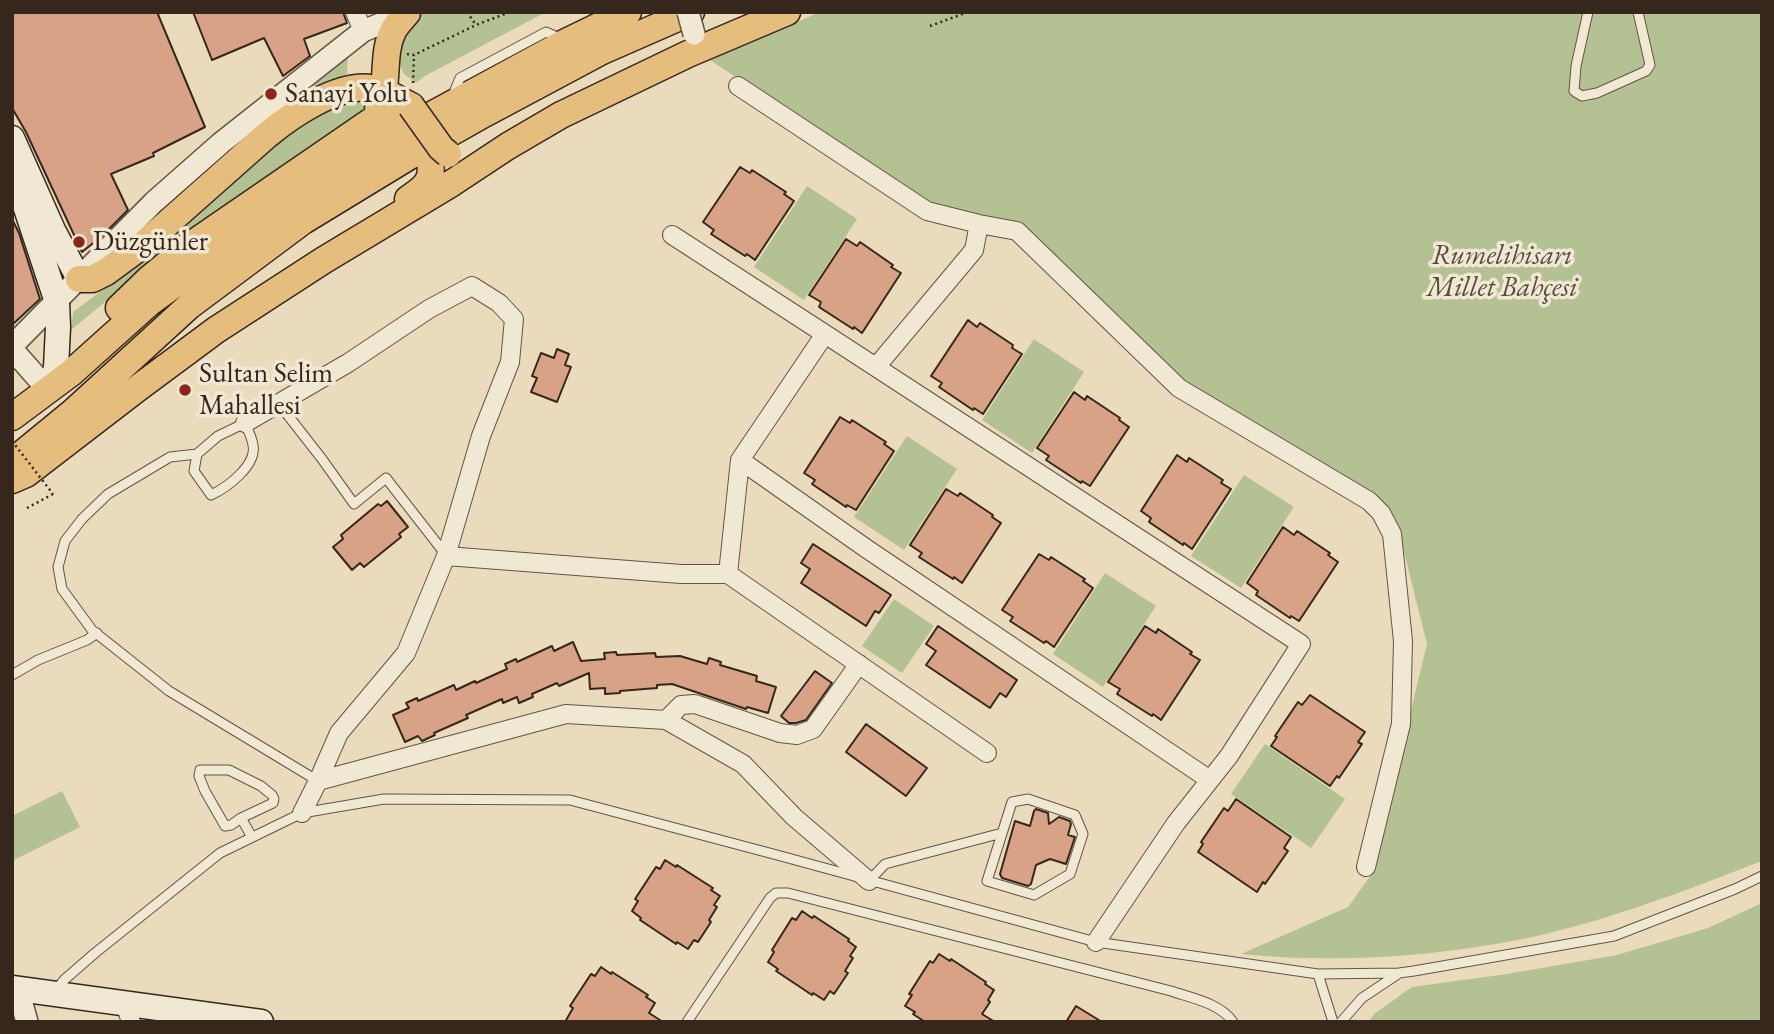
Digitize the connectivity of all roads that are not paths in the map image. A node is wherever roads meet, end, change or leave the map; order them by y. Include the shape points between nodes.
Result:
1 (628, 12) edge
2 (787, 12) edge
3 (1587, 12) edge
4 (1638, 12) edge
5 (407, 13) edge
6 (359, 22) edge
7 (691, 28) edge
8 (396, 60) junction
9 (738, 86) dead end
10 (383, 92) junction
11 (408, 115) junction
12 (370, 122) junction
13 (12, 138) edge
14 (508, 146) junction
15 (438, 156) junction
16 (12, 166) edge
17 (979, 224) junction
18 (373, 230) junction
19 (672, 235) dead end
20 (79, 279) junction
21 (57, 302) junction
22 (825, 334) junction
23 (12, 347) edge
24 (876, 367) junction
25 (71, 373) junction
26 (48, 390) junction
27 (279, 404) junction
28 (12, 417) edge
29 (245, 423) junction
30 (197, 454) junction
31 (740, 460) junction
32 (12, 462) edge
33 (12, 480) edge
34 (446, 556) junction
35 (728, 574) junction
36 (97, 633) junction
37 (859, 664) junction
38 (12, 675) edge
39 (666, 720) junction
40 (987, 753) dead end
41 (1210, 780) junction
42 (318, 781) junction
43 (302, 813) junction
44 (241, 818) junction
45 (1002, 833) junction
46 (252, 837) junction
47 (1366, 867) dead end
48 (1762, 876) edge
49 (869, 881) junction
50 (1097, 942) junction
51 (1399, 973) junction
52 (1318, 974) junction
53 (15, 988) edge
54 (54, 992) junction
55 (128, 1013) edge
56 (1233, 1020) edge
57 (27, 1022) edge
58 (261, 1022) edge
59 (687, 1022) edge
60 (1333, 1022) edge
61 (1340, 1022) edge

1 - 25 main road via 393,135 282,206 149,303
2 - 7 main road
3 - 4 lane via 1574,91 1582,96 1646,71 1650,65
5 - 6 street
5 - 8 main road via 393,30 387,52
6 - 20 street via 155,202
7 - 14 main road
7 - 32 main road via 602,51 408,157 303,221 189,306
8 - 10 main road
8 - 11 main road via 389,79
9 - 17 street via 928,211
10 - 11 main road
10 - 12 main road
10 - 20 main road via 351,89 310,104 267,135 132,253 92,279
11 - 12 main road
11 - 15 main road, bridge via 441,148
12 - 25 main road via 159,271 100,327
13 - 20 main road
14 - 15 main road via 466,159
14 - 18 main road
15 - 18 main road via 421,191
16 - 21 main road
17 - 24 street via 974,250
17 - 47 street via 1017,231 1179,388 1381,513 1392,534 1403,640 1401,724
18 - 33 main road via 216,330
19 - 22 street
20 - 21 street
21 - 23 street
21 - 26 main road via 55,368
22 - 24 street
22 - 31 street
23 - 26 street
24 - 41 street via 1301,644
25 - 26 main road
26 - 28 main road
27 - 29 street
27 - 34 lane via 354,504 386,478
27 - 34 street via 472,286 499,303 514,319 510,362 481,436
29 - 30 lane via 218,436
29 - 30 lane via 254,447 249,464 224,489 211,495 194,471
30 - 36 lane via 170,457 108,494 65,541 58,567 62,589
31 - 35 street
31 - 41 street
34 - 35 street
34 - 42 street via 406,653 339,733
35 - 37 street
36 - 38 lane
36 - 42 lane via 169,691
37 - 39 street via 813,729 797,735 695,704 681,705
37 - 40 street
39 - 42 street via 566,714
39 - 49 street via 743,764 794,817
41 - 50 street
42 - 43 street
43 - 46 lane
43 - 49 lane via 384,799 570,800
44 - 44 lane via 225,826 205,790 200,770 229,770 272,795 273,803
44 - 46 lane
45 - 45 lane via 1012,802 1028,799 1075,815 1083,834 1070,874 1034,895 987,881
45 - 49 lane via 886,864
46 - 54 lane via 220,853 95,953
48 - 51 lane via 1614,936
49 - 50 lane
50 - 52 lane
51 - 52 lane
51 - 61 lane via 1362,998
52 - 60 lane
53 - 54 main road
53 - 57 street
54 - 55 main road
55 - 58 main road
56 - 59 lane via 1216,1007 1171,991 776,893

